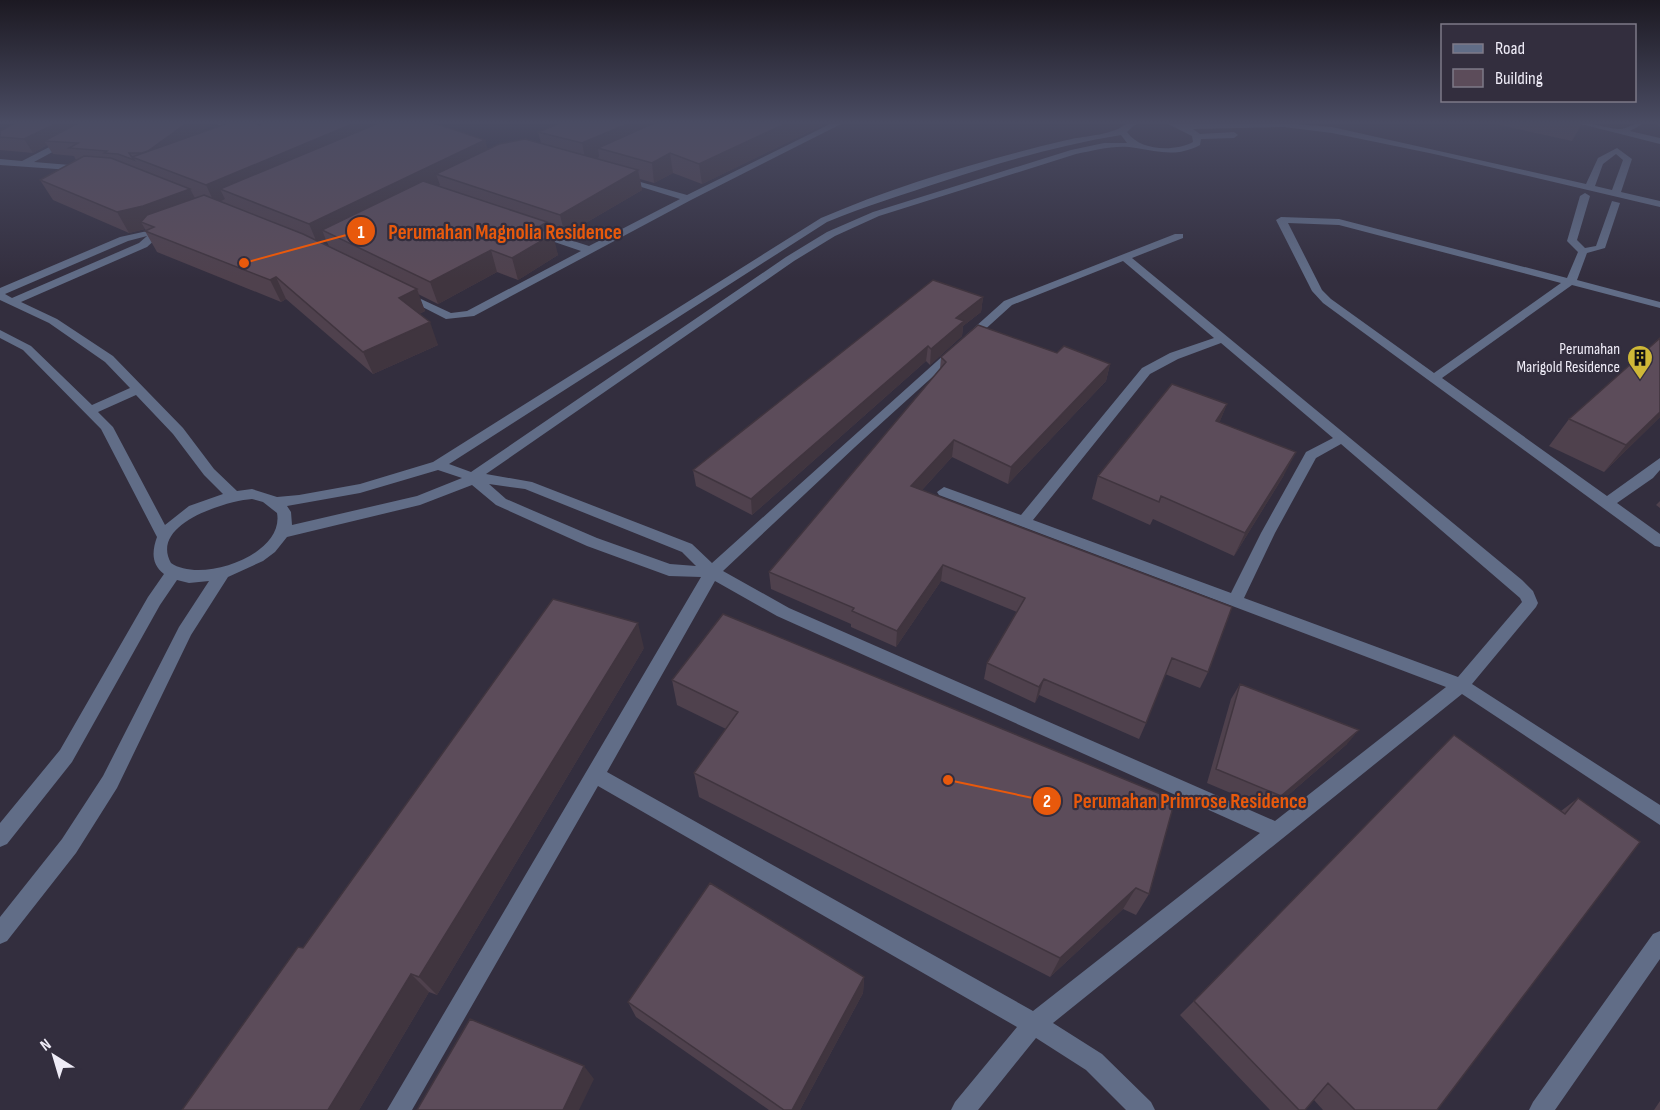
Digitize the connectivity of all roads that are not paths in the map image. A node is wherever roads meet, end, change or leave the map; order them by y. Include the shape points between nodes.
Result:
1 (737, 174) edge
2 (957, 174) edge
3 (1004, 174) edge
4 (1506, 174) edge
5 (1516, 174) edge
6 (1595, 174) edge
7 (1623, 174) edge
8 (610, 175) edge
9 (1588, 191) junction
10 (688, 198) junction
11 (1615, 198) junction
12 (1660, 204) edge
13 (1660, 214) edge
14 (178, 224) edge
15 (526, 229) edge
16 (159, 231) junction
17 (1179, 236) dead end
18 (590, 250) junction
19 (1583, 251) junction
20 (1123, 256) junction
21 (1571, 280) junction
22 (390, 288) edge
23 (0, 294) edge
24 (14, 301) junction
25 (1660, 305) edge
26 (0, 333) edge
27 (1222, 339) junction
28 (1435, 378) junction
29 (139, 389) junction
30 (90, 411) junction
31 (1342, 438) junction
32 (1660, 462) edge
33 (438, 465) junction
34 (472, 477) junction
35 (944, 492) dead end
36 (234, 496) junction
37 (278, 502) junction
38 (1607, 503) junction
39 (1023, 522) junction
40 (282, 533) junction
41 (164, 536) junction
42 (1660, 542) edge
43 (712, 572) junction
44 (173, 573) junction
45 (223, 573) junction
46 (1235, 601) junction
47 (1461, 685) junction
48 (595, 775) junction
49 (1660, 816) edge
50 (1278, 832) junction
51 (0, 838) edge
52 (0, 934) edge
53 (1660, 941) edge
54 (1035, 1024) junction
55 (399, 1110) edge
56 (963, 1110) edge
57 (1143, 1110) edge
58 (1541, 1110) edge

1 - 10 street
2 - 33 street via 854,207 800,233
3 - 34 street via 876,214 831,234
4 - 9 street
5 - 9 street
6 - 9 street
7 - 11 street
8 - 10 street
9 - 11 street
9 - 19 street via 1572,241
10 - 18 street
11 - 12 street
11 - 13 street
11 - 19 street via 1600,248
14 - 16 street
15 - 18 street
16 - 23 street via 124,239
16 - 24 street via 143,245
17 - 20 street
18 - 22 street via 460,316 441,314
19 - 21 street
20 - 27 street
20 - 43 street via 1001,309
21 - 25 street
21 - 28 street
21 - 28 street via 1340,222 1281,220 1317,291
23 - 24 street
24 - 29 street via 53,321 110,359
26 - 30 street via 27,348
27 - 31 street
27 - 39 street via 1146,370
28 - 38 street
29 - 30 street
29 - 36 street
30 - 41 street via 106,427
31 - 46 street via 1311,455
31 - 47 street via 1527,594 1530,603
32 - 38 street
33 - 34 street
33 - 37 street via 330,496
34 - 40 street via 420,500
34 - 43 street via 527,485 687,548
34 - 43 street via 501,502 591,542 669,570
35 - 39 street
36 - 37 street via 252,494
36 - 41 street via 185,515
37 - 40 street via 285,510
38 - 42 street
39 - 46 street
40 - 45 street via 259,556
41 - 44 street via 159,557
43 - 48 street
43 - 50 street via 783,612
44 - 45 street via 205,577
44 - 51 street via 66,756
45 - 52 street via 185,632 110,782 69,846
46 - 47 street
47 - 49 street
47 - 50 street
48 - 54 street
48 - 55 street
50 - 54 street
53 - 58 street
54 - 56 street
54 - 57 street via 1094,1062

